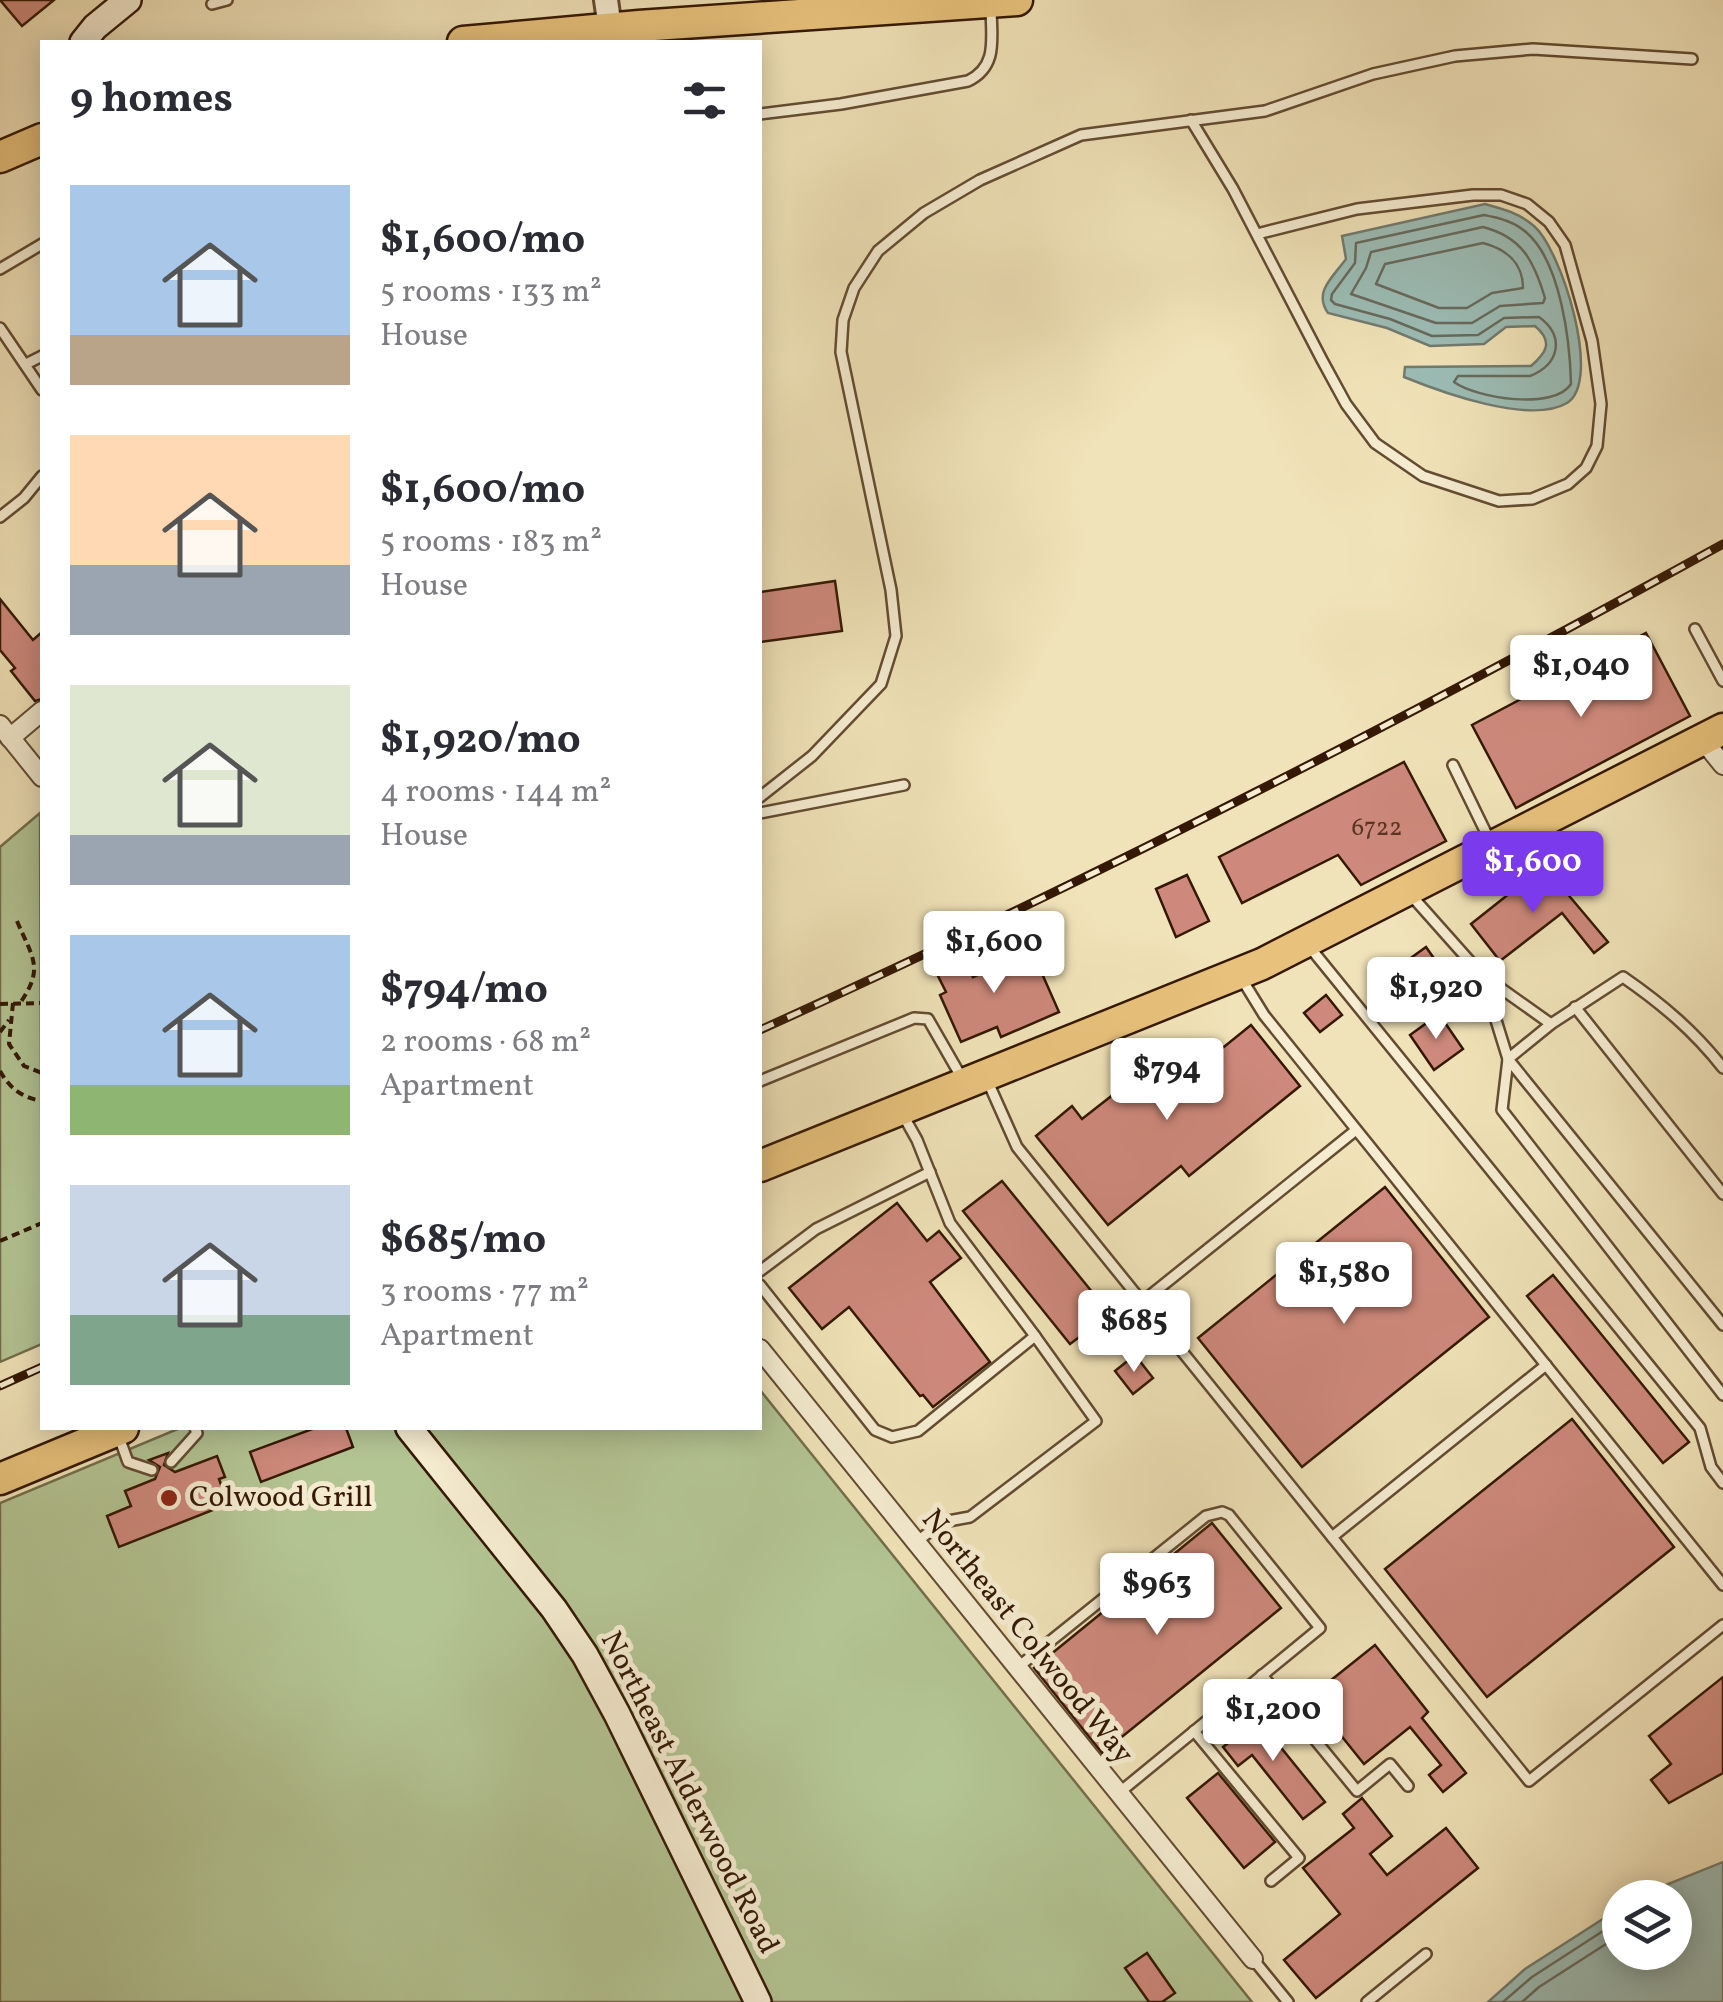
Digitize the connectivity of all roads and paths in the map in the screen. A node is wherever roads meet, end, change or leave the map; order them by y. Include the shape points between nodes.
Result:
1 (128, 0) edge
2 (227, 0) edge
3 (1004, 1) edge
4 (934, 3) edge
5 (212, 4) dead end
6 (610, 24) edge
7 (85, 40) edge
8 (479, 40) edge
9 (1692, 59) dead end
10 (762, 114) edge
11 (1191, 120) junction
12 (40, 144) edge
13 (0, 156) edge
14 (1256, 234) junction
15 (40, 245) edge
16 (0, 269) edge
17 (0, 328) edge
18 (40, 357) edge
19 (26, 364) junction
20 (40, 387) edge
21 (40, 478) edge
22 (0, 517) edge
23 (1695, 630) dead end
24 (1723, 681) edge
25 (40, 712) edge
26 (5, 732) edge
27 (1713, 734) edge
28 (1723, 765) edge
29 (1452, 766) dead end
30 (40, 775) edge
31 (904, 785) dead end
32 (762, 795) edge
33 (762, 814) edge
34 (1493, 848) junction
35 (1409, 892) junction
36 (18, 921) dead end
37 (1306, 943) junction
38 (1239, 974) junction
39 (1482, 975) junction
40 (13, 1003) junction
41 (20, 1003) junction
42 (40, 1003) edge
43 (0, 1004) edge
44 (1575, 1007) junction
45 (12, 1016) junction
46 (1551, 1024) junction
47 (0, 1032) edge
48 (1508, 1059) junction
49 (1723, 1068) edge
50 (0, 1071) edge
51 (40, 1072) edge
52 (975, 1078) junction
53 (762, 1080) edge
54 (40, 1100) edge
55 (899, 1108) junction
56 (1356, 1130) junction
57 (762, 1165) edge
58 (930, 1172) junction
59 (1723, 1194) edge
60 (40, 1224) edge
61 (0, 1240) edge
62 (762, 1270) edge
63 (762, 1288) edge
64 (1142, 1302) junction
65 (1723, 1325) edge
66 (1035, 1336) junction
67 (762, 1351) edge
68 (1546, 1365) junction
69 (1723, 1395) edge
70 (117, 1430) edge
71 (119, 1430) edge
72 (196, 1430) edge
73 (411, 1430) edge
74 (171, 1462) dead end
75 (152, 1470) dead end
76 (0, 1479) edge
77 (1723, 1483) edge
78 (1332, 1537) junction
79 (916, 1542) junction
80 (1723, 1585) edge
81 (1723, 1624) edge
82 (1017, 1668) junction
83 (1262, 1675) junction
84 (1194, 1731) junction
85 (1408, 1786) dead end
86 (1118, 1794) junction
87 (1271, 1880) dead end
88 (1426, 1954) dead end
89 (1253, 1959) joint
90 (758, 2002) edge
91 (1288, 2002) edge
92 (1366, 2002) edge

1 - 7 main road
2 - 5 lane
3 - 4 main road
3 - 10 lane via 990,63 968,82
4 - 6 main road
6 - 8 main road
9 - 11 lane via 1534,49 1455,56 1372,74 1265,111
11 - 14 lane
11 - 32 lane via 1081,135 980,180 924,212 878,251 854,288 841,352 896,636 881,684 812,756
12 - 13 main road
14 - 14 lane via 1346,404 1391,454 1423,476 1499,501 1532,499 1586,468 1596,446 1600,404 1592,341 1565,245 1527,204 1473,194 1357,209
15 - 16 lane
17 - 19 lane
18 - 19 lane
19 - 20 lane
21 - 22 lane
23 - 24 lane
25 - 26 street
26 - 30 street
27 - 28 street
27 - 34 main road
29 - 34 lane
31 - 33 lane
34 - 35 main road
35 - 37 main road
35 - 39 lane
36 - 41 path via 36,973
37 - 38 main road
37 - 77 lane via 1700,1428
38 - 52 main road
38 - 56 lane
39 - 46 lane
39 - 48 lane
40 - 41 path
40 - 43 path
40 - 45 path
41 - 42 path
44 - 46 lane
44 - 49 lane via 1623,977 1697,1035
44 - 59 lane
45 - 47 path
45 - 51 path via 9,1044 24,1066
46 - 48 lane
48 - 65 lane
48 - 69 lane via 1502,1110
50 - 54 path via 10,1087
52 - 53 lane via 928,1019 914,1018
52 - 55 main road
52 - 64 lane via 1017,1147
55 - 57 main road
55 - 58 lane
56 - 64 lane
56 - 68 lane
58 - 62 lane via 816,1229
58 - 66 lane via 950,1223
60 - 61 path
63 - 66 lane via 883,1436 918,1431
64 - 78 lane
66 - 79 lane via 1096,1421 970,1517 943,1522
67 - 79 street, Northeast Colwood Way
68 - 78 lane
68 - 80 lane
70 - 76 main road
71 - 75 lane via 128,1462
72 - 74 lane
73 - 90 main road, Northeast Alderwood Road via 585,1655
78 - 81 lane via 1529,1781
79 - 82 street, Northeast Colwood Way
82 - 83 lane via 1206,1516 1222,1512 1320,1628
82 - 86 street, Northeast Colwood Way
83 - 84 lane
83 - 85 lane via 1357,1791 1390,1764
84 - 86 lane
84 - 87 lane via 1299,1858
86 - 89 street, Northeast Colwood Way
88 - 92 lane
89 - 91 lane

